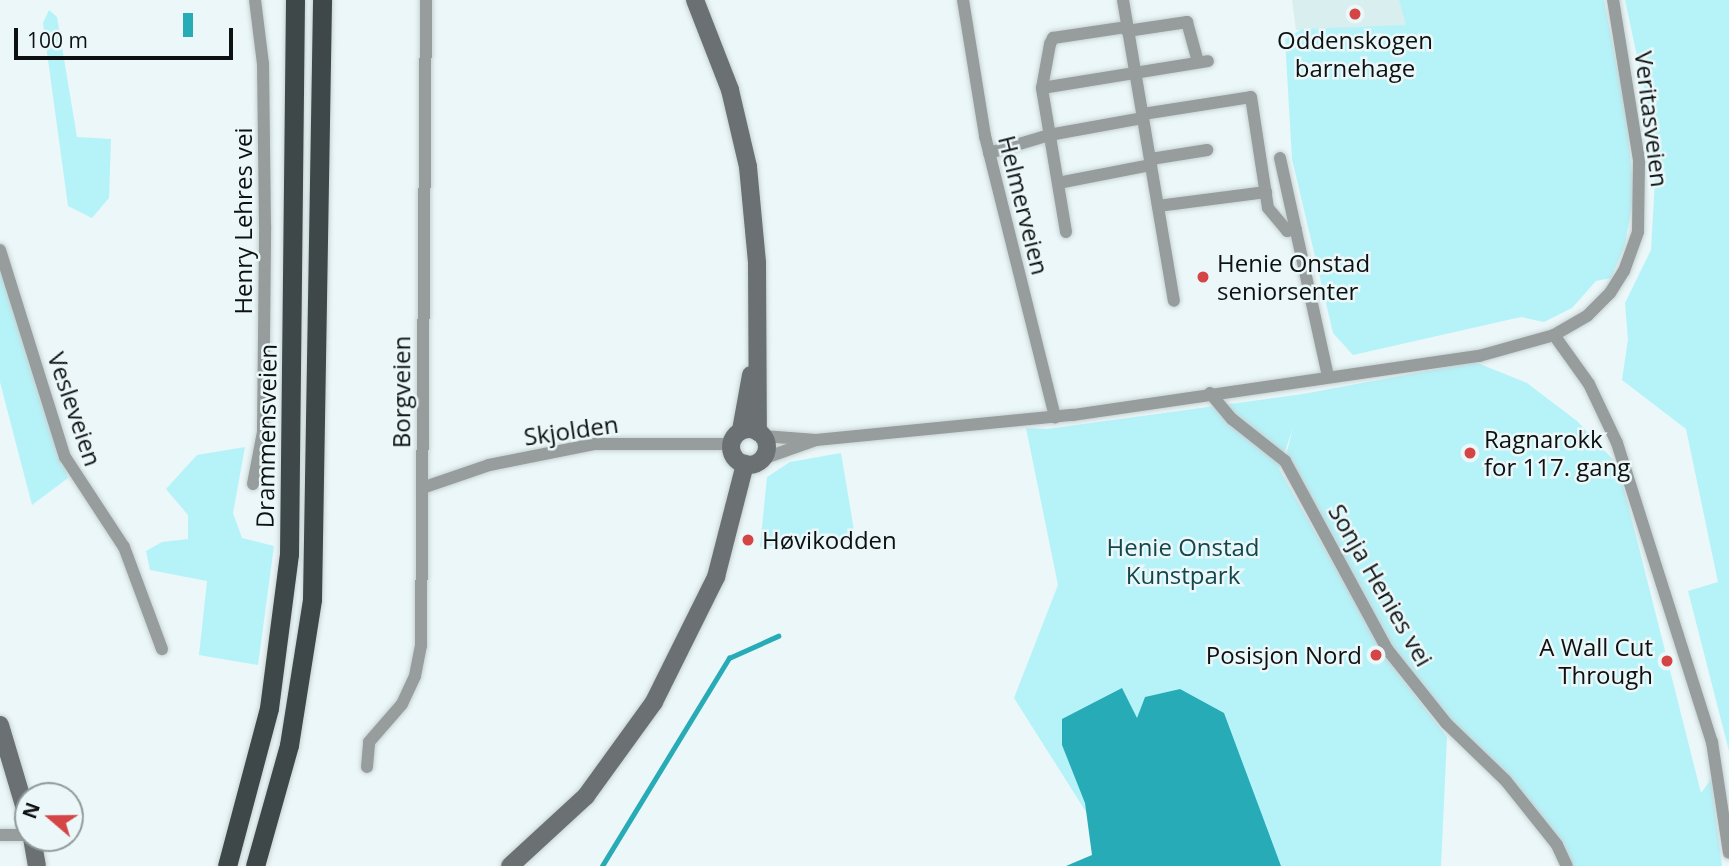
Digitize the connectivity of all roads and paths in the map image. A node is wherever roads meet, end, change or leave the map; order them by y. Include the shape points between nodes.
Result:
1 (255, 0) edge
2 (295, 0) edge
3 (322, 0) edge
4 (426, 0) edge
5 (695, 0) edge
6 (963, 0) edge
7 (1123, 0) edge
8 (1613, 0) edge
9 (1127, 29) junction
10 (1135, 74) junction
11 (1042, 88) junction
12 (1143, 116) junction
13 (1049, 135) junction
14 (1207, 150) dead end
15 (989, 153) junction
16 (1280, 158) dead end
17 (1151, 162) junction
18 (1058, 183) junction
19 (1266, 192) junction
20 (1158, 206) junction
21 (1296, 229) junction
22 (1066, 232) dead end
23 (0, 250) edge
24 (1174, 301) dead end
25 (1554, 335) junction
26 (1328, 377) junction
27 (1210, 393) junction
28 (1055, 417) junction
29 (748, 436) junction
30 (816, 440) junction
31 (753, 462) junction
32 (253, 484) dead end
33 (422, 488) junction
34 (162, 649) dead end
35 (0, 725) edge
36 (367, 767) dead end
37 (17, 782) edge
38 (1729, 853) edge
39 (227, 866) edge
40 (255, 866) edge
41 (510, 866) edge
42 (1567, 866) edge

1 - 32 street, Henry Lehres vei via 263,64 265,213 263,432
2 - 39 highway, Drammensveien via 289,554 269,708
3 - 40 highway via 312,599 289,745
4 - 33 street, Borgveien
5 - 29 main road via 730,90 748,167 757,262
6 - 15 street, Helmerveien
7 - 9 street
8 - 25 street, Veritasveien via 1639,160 1638,232 1624,271 1609,293 1588,315
9 - 10 street
9 - 10 street via 1187,22 1203,62
9 - 11 street via 1053,38
10 - 11 street
10 - 12 street
11 - 13 street
12 - 13 street
12 - 17 street
12 - 19 street via 1251,97
13 - 15 street
13 - 18 street
14 - 17 street
15 - 28 street, Helmerveien
16 - 21 street
17 - 18 street
17 - 20 street
18 - 22 street
19 - 20 street
19 - 21 street via 1272,216 1287,231
20 - 24 street
21 - 26 street
23 - 34 street, Vesleveien via 65,457 124,547
25 - 26 street via 1479,356
25 - 38 street via 1589,384 1617,443 1712,742
26 - 27 street
27 - 28 street
27 - 42 street, Sonja Henies vei via 1232,419 1285,461 1387,649 1446,723 1510,785 1558,845
28 - 30 street
29 - 30 street
29 - 31 main road via 767,446
29 - 31 main road via 735,459
29 - 33 street, Skjolden via 594,444 489,465
30 - 31 street
31 - 41 main road via 716,577 674,667 625,747 562,821
33 - 36 street, Borgveien via 419,656 402,705 369,742
35 - 37 main road

